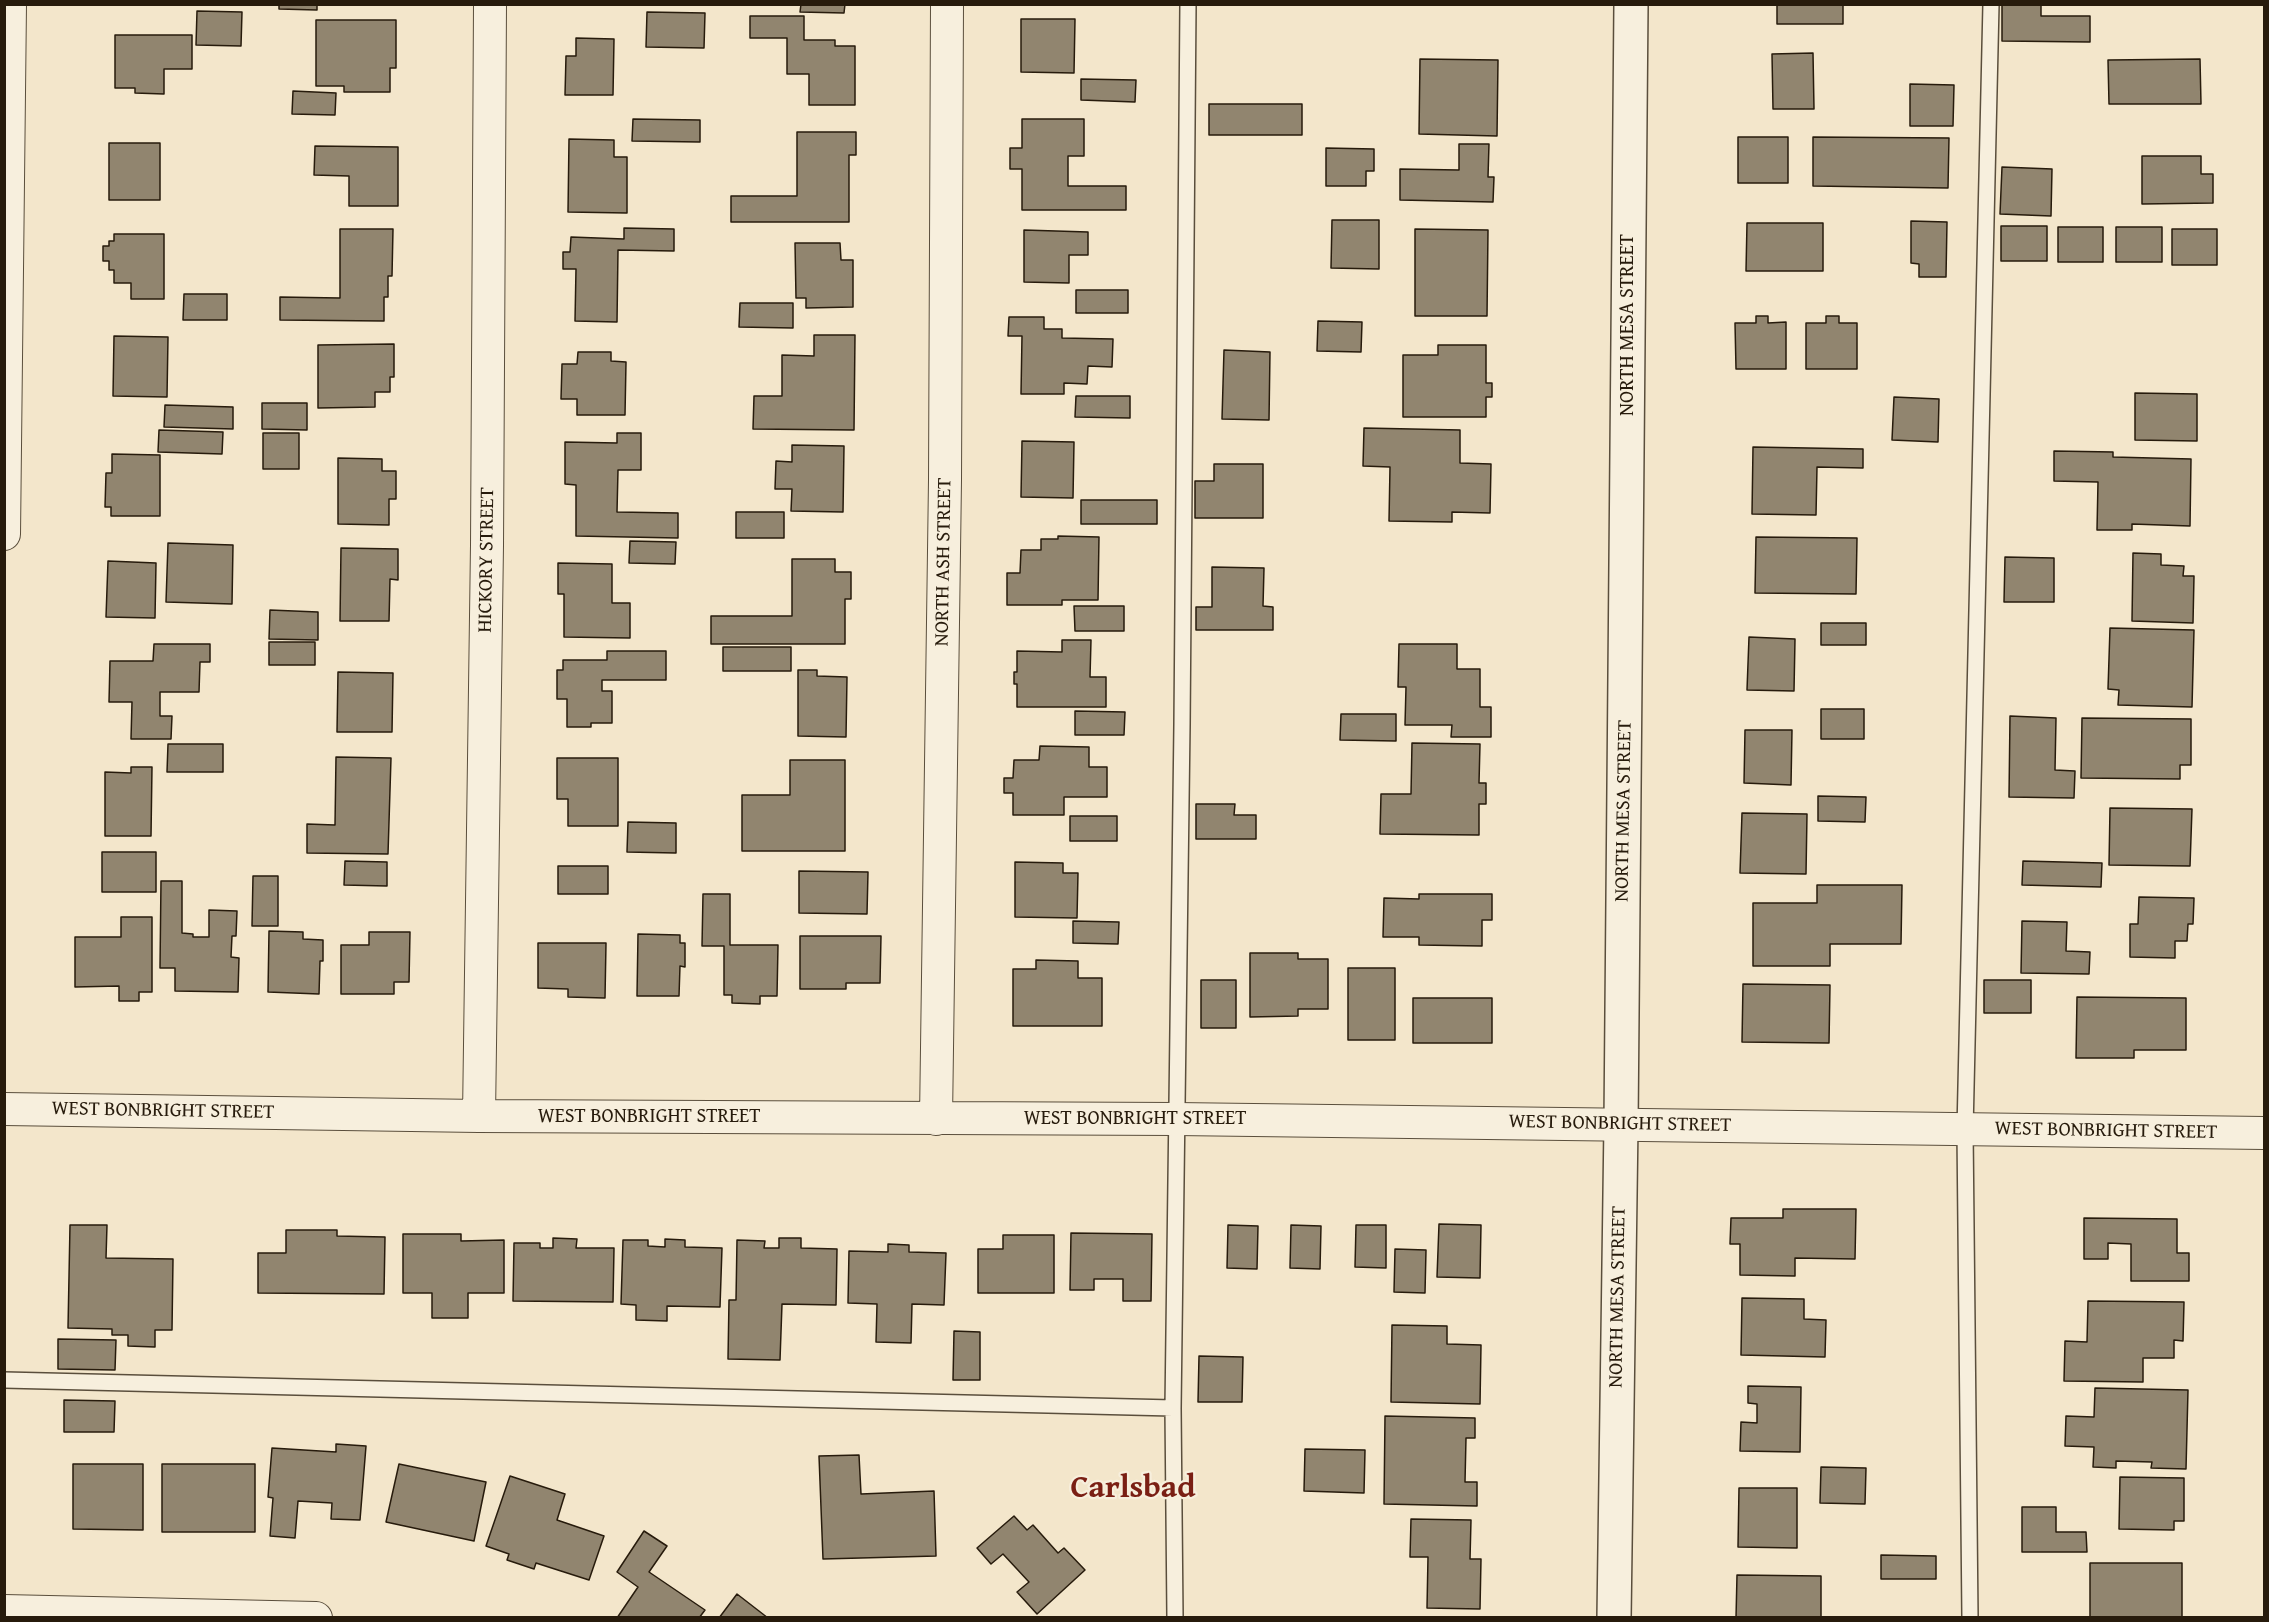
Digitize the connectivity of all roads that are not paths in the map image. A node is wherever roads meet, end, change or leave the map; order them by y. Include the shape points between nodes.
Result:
1 (10, 4) edge
2 (490, 4) edge
3 (947, 4) edge
4 (1188, 4) edge
5 (1631, 4) edge
6 (1991, 4) edge
7 (4, 534) edge
8 (4, 1109) edge
9 (479, 1116) junction
10 (936, 1119) junction
11 (1176, 1119) junction
12 (1621, 1124) junction
13 (1965, 1130) junction
14 (2265, 1133) edge
15 (4, 1380) edge
16 (1173, 1408) junction
17 (4, 1611) edge
18 (316, 1617) edge
19 (1175, 1617) edge
20 (1614, 1617) edge
21 (1970, 1617) edge

1 - 7 street
2 - 9 street, HICKORY STREET
3 - 10 street, NORTH ASH STREET
4 - 11 lane
5 - 12 street, NORTH MESA STREET
6 - 13 lane
8 - 9 street, WEST BONBRIGHT STREET
9 - 10 street, WEST BONBRIGHT STREET
10 - 11 street, WEST BONBRIGHT STREET
11 - 12 street, WEST BONBRIGHT STREET
11 - 16 lane
12 - 13 street, WEST BONBRIGHT STREET
12 - 20 street, NORTH MESA STREET
13 - 14 street, WEST BONBRIGHT STREET
13 - 21 lane
15 - 16 lane
16 - 19 lane
17 - 18 street

